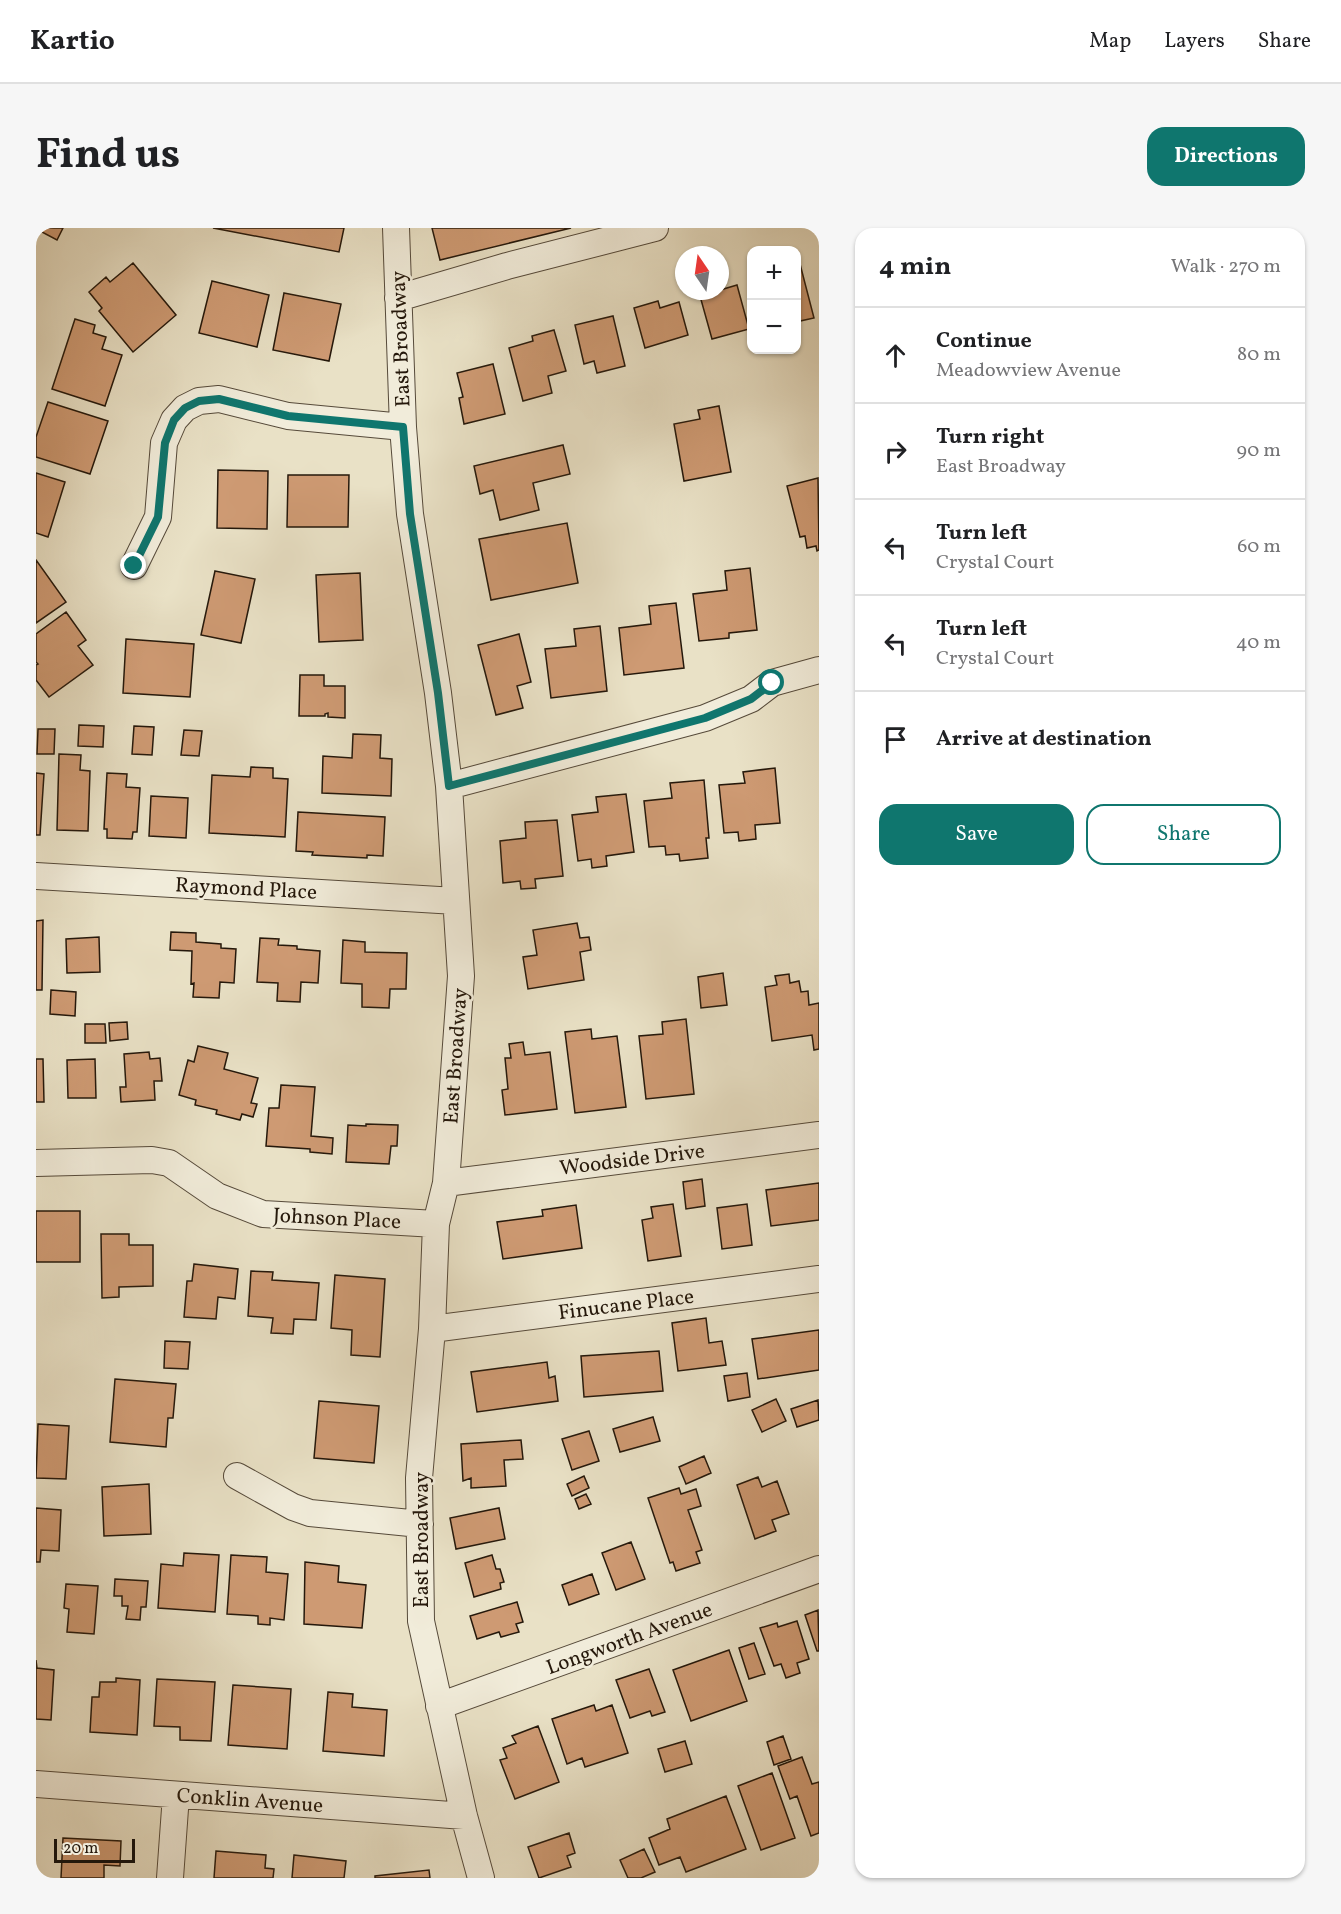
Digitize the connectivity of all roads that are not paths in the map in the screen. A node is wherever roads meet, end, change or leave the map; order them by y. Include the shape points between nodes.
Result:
1 (396, 228) edge
2 (655, 228) edge
3 (398, 298) junction
4 (403, 427) junction
5 (134, 566) dead end
6 (819, 670) edge
7 (449, 786) junction
8 (36, 876) edge
9 (456, 901) junction
10 (819, 1136) edge
11 (36, 1163) edge
12 (446, 1183) junction
13 (436, 1224) junction
14 (819, 1279) edge
15 (432, 1329) junction
16 (237, 1476) dead end
17 (420, 1524) junction
18 (819, 1569) edge
19 (439, 1706) junction
20 (36, 1784) edge
21 (176, 1795) junction
22 (464, 1816) junction
23 (170, 1878) edge
24 (481, 1878) edge

1 - 3 street, East Broadway
2 - 3 street
3 - 4 street, East Broadway
4 - 5 street via 288,416 219,399 199,401 185,408 174,420 165,443 158,517
4 - 7 street, East Broadway via 410,514
6 - 7 street via 772,683 751,699 705,718
7 - 9 street, East Broadway
8 - 9 street, Raymond Place
9 - 12 street, East Broadway via 461,976
10 - 12 street, Woodside Drive
11 - 13 street, Johnson Place via 152,1160 169,1163 217,1196 263,1214
12 - 13 street, East Broadway
13 - 15 street, East Broadway
14 - 15 street, Finucane Place
15 - 17 street, East Broadway via 419,1478
16 - 17 street via 310,1513
17 - 19 street, East Broadway via 421,1621
18 - 19 street, Longworth Avenue
19 - 22 street, East Broadway
20 - 21 street, Conklin Avenue
21 - 22 street, Conklin Avenue
21 - 23 street
22 - 24 street, East Broadway

